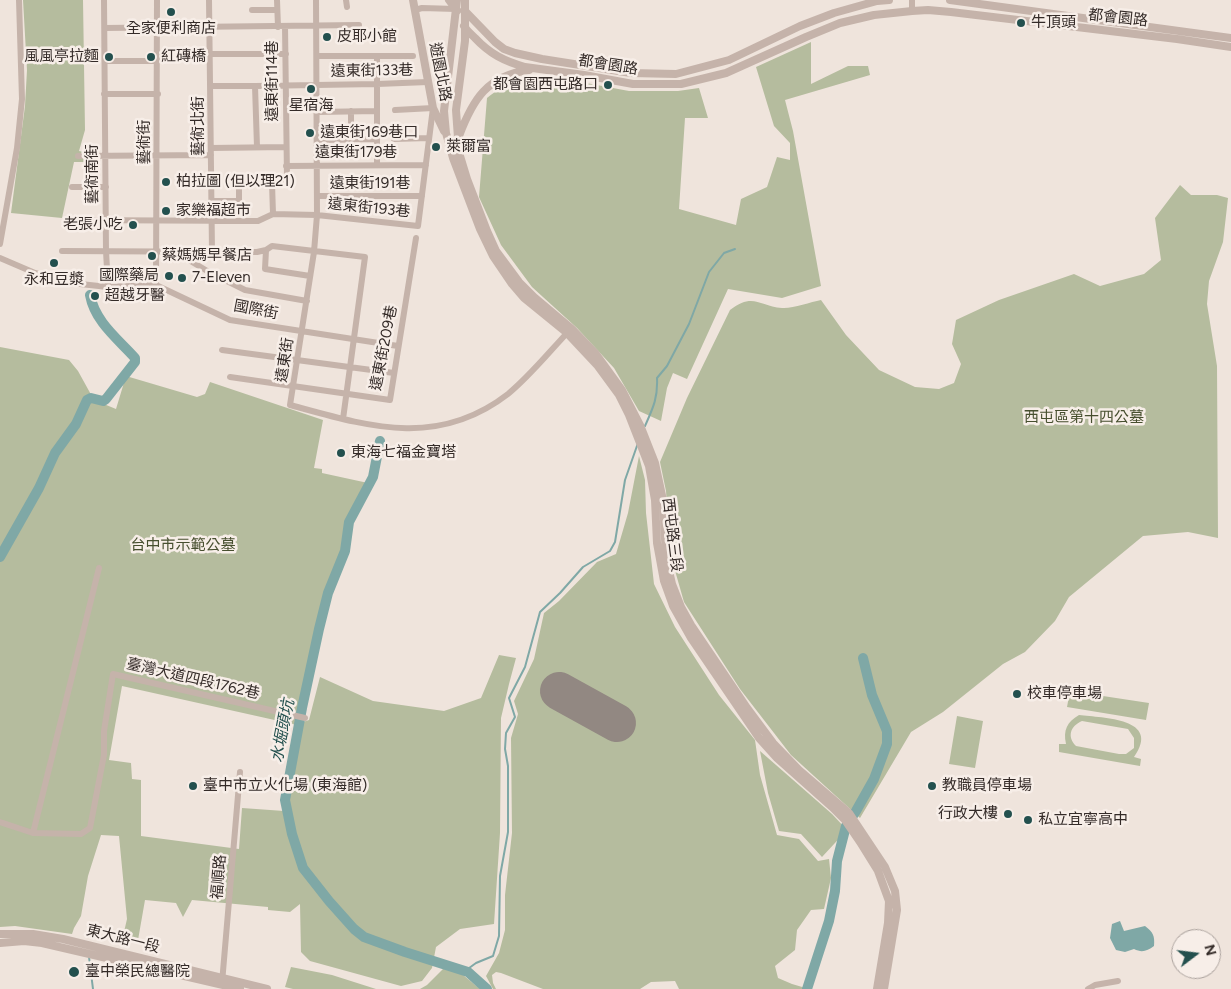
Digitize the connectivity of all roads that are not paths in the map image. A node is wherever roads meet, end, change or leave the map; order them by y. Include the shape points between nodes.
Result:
1 (19, 0) edge
2 (104, 0) edge
3 (157, 0) edge
4 (209, 0) edge
5 (277, 0) edge
6 (316, 0) edge
7 (413, 0) edge
8 (449, 0) edge
9 (457, 0) edge
10 (465, 0) edge
11 (472, 0) edge
12 (888, 0) edge
13 (912, 0) edge
14 (950, 0) edge
15 (456, 9) junction
16 (252, 10) dead end
17 (277, 10) junction
18 (415, 10) junction
19 (465, 10) junction
20 (912, 10) junction
21 (359, 25) dead end
22 (286, 26) junction
23 (317, 26) junction
24 (278, 27) junction
25 (105, 28) junction
26 (158, 28) junction
27 (210, 28) junction
28 (465, 29) junction
29 (1231, 38) edge
30 (1231, 47) edge
31 (210, 54) junction
32 (286, 54) junction
33 (317, 56) junction
34 (376, 56) junction
35 (413, 56) dead end
36 (105, 61) junction
37 (158, 61) junction
38 (541, 69) junction
39 (448, 76) junction
40 (428, 82) junction
41 (377, 84) junction
42 (286, 85) junction
43 (317, 85) junction
44 (211, 86) junction
45 (255, 86) junction
46 (104, 94) junction
47 (158, 94) junction
48 (433, 108) junction
49 (395, 110) dead end
50 (351, 111) junction
51 (377, 111) junction
52 (317, 112) junction
53 (446, 134) junction
54 (394, 138) dead end
55 (429, 138) junction
56 (458, 138) junction
57 (351, 139) junction
58 (377, 139) junction
59 (318, 140) junction
60 (286, 147) junction
61 (256, 148) junction
62 (211, 152) junction
63 (106, 155) junction
64 (78, 156) dead end
65 (158, 156) junction
66 (377, 165) junction
67 (426, 165) junction
68 (286, 166) junction
69 (318, 166) junction
70 (72, 187) dead end
71 (106, 187) junction
72 (239, 188) dead end
73 (318, 196) junction
74 (422, 196) junction
75 (211, 201) junction
76 (273, 214) junction
77 (317, 215) junction
78 (68, 220) dead end
79 (106, 220) junction
80 (157, 220) junction
81 (211, 220) junction
82 (416, 238) dead end
83 (0, 244) edge
84 (269, 248) junction
85 (157, 250) junction
86 (62, 251) dead end
87 (106, 251) junction
88 (181, 251) junction
89 (212, 251) junction
90 (314, 252) junction
91 (0, 258) edge
92 (310, 276) junction
93 (156, 285) junction
94 (108, 287) junction
95 (307, 301) junction
96 (302, 331) junction
97 (570, 331) junction
98 (352, 339) junction
99 (398, 346) junction
100 (222, 350) dead end
101 (297, 360) junction
102 (349, 368) junction
103 (394, 374) junction
104 (230, 377) dead end
105 (293, 386) junction
106 (346, 394) junction
107 (343, 419) junction
108 (99, 568) dead end
109 (305, 718) dead end
110 (240, 772) dead end
111 (0, 822) edge
112 (33, 833) junction
113 (0, 934) edge
114 (0, 942) edge
115 (186, 972) junction
116 (223, 981) junction
117 (1118, 981) dead end
118 (240, 989) edge
119 (267, 989) edge
120 (877, 989) edge
121 (884, 989) edge
122 (1088, 989) edge

1 - 83 street via 22,99
2 - 25 street, 藝術南街
3 - 26 street, 藝術街
4 - 27 street, 藝術北街
5 - 17 street
6 - 23 street, 遠東街
7 - 18 street, 遊園北路
8 - 15 street, 都會園路
9 - 15 street
10 - 19 street, 西屯路三段
11 - 19 street
12 - 19 street, 都會園路 via 834,13 729,60 676,74 631,73 515,53 494,42
13 - 20 street
14 - 29 street, 都會園路
15 - 18 street
15 - 19 street
15 - 28 street, 都會園路
15 - 39 street
16 - 17 street
17 - 24 street
18 - 40 street, 遊園北路
19 - 28 street, 西屯路三段
20 - 30 street, 都會園路 via 951,12
20 - 38 street, 都會園路 via 840,23 726,73 681,84 634,84
21 - 23 street, 遠東街114巷
22 - 23 street, 遠東街114巷
22 - 24 street
22 - 32 street, 遠東街114巷
23 - 33 street, 遠東街
24 - 27 street
25 - 26 street
25 - 36 street, 藝術南街
26 - 27 street
26 - 37 street, 藝術街
27 - 31 street, 藝術北街
28 - 38 street, 都會園路 via 500,59
28 - 56 street, 西屯路三段 via 456,110
31 - 32 street
31 - 44 street, 藝術北街
32 - 42 street, 遠東街114巷
33 - 34 street
33 - 43 street, 遠東街
34 - 35 street
34 - 41 street
36 - 37 street
36 - 46 street, 藝術南街
37 - 47 street, 藝術街
38 - 56 street via 519,71 489,86 469,109
39 - 40 street via 442,91 437,93
39 - 53 street via 444,99
40 - 41 street, 遠東街133巷
40 - 48 street, 遊園北路
41 - 43 street, 遠東街133巷
41 - 51 street
42 - 43 street, 遠東街133巷
42 - 45 street, 遠東街133巷
42 - 60 street, 遠東街114巷
43 - 52 street, 遠東街
44 - 45 street, 遠東街133巷
44 - 62 street, 藝術北街
45 - 61 street
46 - 47 street
46 - 63 street, 藝術南街
47 - 65 street, 藝術街
48 - 49 street
48 - 53 street, 遊園北路
48 - 55 street
50 - 51 street
50 - 52 street
50 - 57 street
51 - 58 street
52 - 59 street, 遠東街
53 - 56 street
53 - 97 street, 西屯路三段 via 463,186 493,256 524,298
54 - 55 street
55 - 67 street
56 - 97 street, 西屯路三段 via 467,179 496,251 519,282
57 - 58 street
57 - 59 street
58 - 66 street
59 - 69 street, 遠東街
60 - 61 street
60 - 68 street, 遠東街114巷
61 - 62 street
62 - 65 street
62 - 75 street, 藝術北街
63 - 64 street
63 - 65 street
63 - 71 street, 藝術南街
65 - 80 street, 藝術街
66 - 67 street, 遠東街179巷
66 - 69 street, 遠東街179巷
67 - 74 street
68 - 69 street, 遠東街179巷
68 - 76 street via 287,178 272,183
69 - 73 street, 遠東街
70 - 71 street
71 - 79 street, 藝術南街
72 - 75 street via 239,201
73 - 74 street, 遠東街191巷
73 - 77 street, 遠東街
74 - 77 street, 遠東街193巷 via 418,226
75 - 81 street, 藝術北街
76 - 77 street
76 - 81 street via 258,221
77 - 90 street, 遠東街
78 - 79 street
79 - 80 street
79 - 87 street, 藝術南街
80 - 81 street
80 - 85 street, 藝術街
81 - 89 street, 藝術北街
82 - 99 street, 遠東街209巷
84 - 89 street via 257,252
84 - 90 street
84 - 92 street via 265,269
85 - 87 street
85 - 88 street
85 - 93 street, 藝術街
86 - 87 street
87 - 94 street, 藝術南街
88 - 89 street
88 - 95 street via 182,256 246,290
90 - 92 street, 遠東街
90 - 98 street via 364,258
91 - 94 street, 國際街 via 71,284
92 - 95 street, 遠東街
93 - 94 street, 國際街
93 - 96 street, 國際街 via 230,320
95 - 96 street, 遠東街
96 - 98 street, 國際街
96 - 101 street, 遠東街
97 - 107 street, 遠東街 via 507,394 461,420 409,429
97 - 120 street, 西屯路三段 via 618,396 638,435 655,500 661,566 679,617 759,738 844,820 878,871 888,901 888,923
97 - 121 street, 西屯路三段 via 596,354 609,371 647,440 663,500 666,558 672,584 688,619 773,742 799,770 849,813 885,867 895,890 897,910
98 - 99 street, 國際街
98 - 102 street
99 - 103 street, 遠東街209巷
100 - 101 street
101 - 102 street
101 - 105 street, 遠東街
102 - 103 street
102 - 106 street
103 - 106 street, 遠東街209巷 via 390,400
104 - 105 street, 遠東街209巷
105 - 106 street, 遠東街209巷
105 - 107 street, 遠東街 via 290,405
106 - 107 street
108 - 112 street
109 - 112 street, 臺灣大道四段1762巷 via 113,674 104,731 104,755 90,828 81,834
110 - 116 street, 福順路
111 - 112 street, 臺灣大道四段1762巷
113 - 115 street, 東大路一段 via 64,939
114 - 115 street, 東大路一段 via 37,942
115 - 116 street, 東大路一段
116 - 118 street, 東大路一段
116 - 119 street, 東大路一段
117 - 122 street

